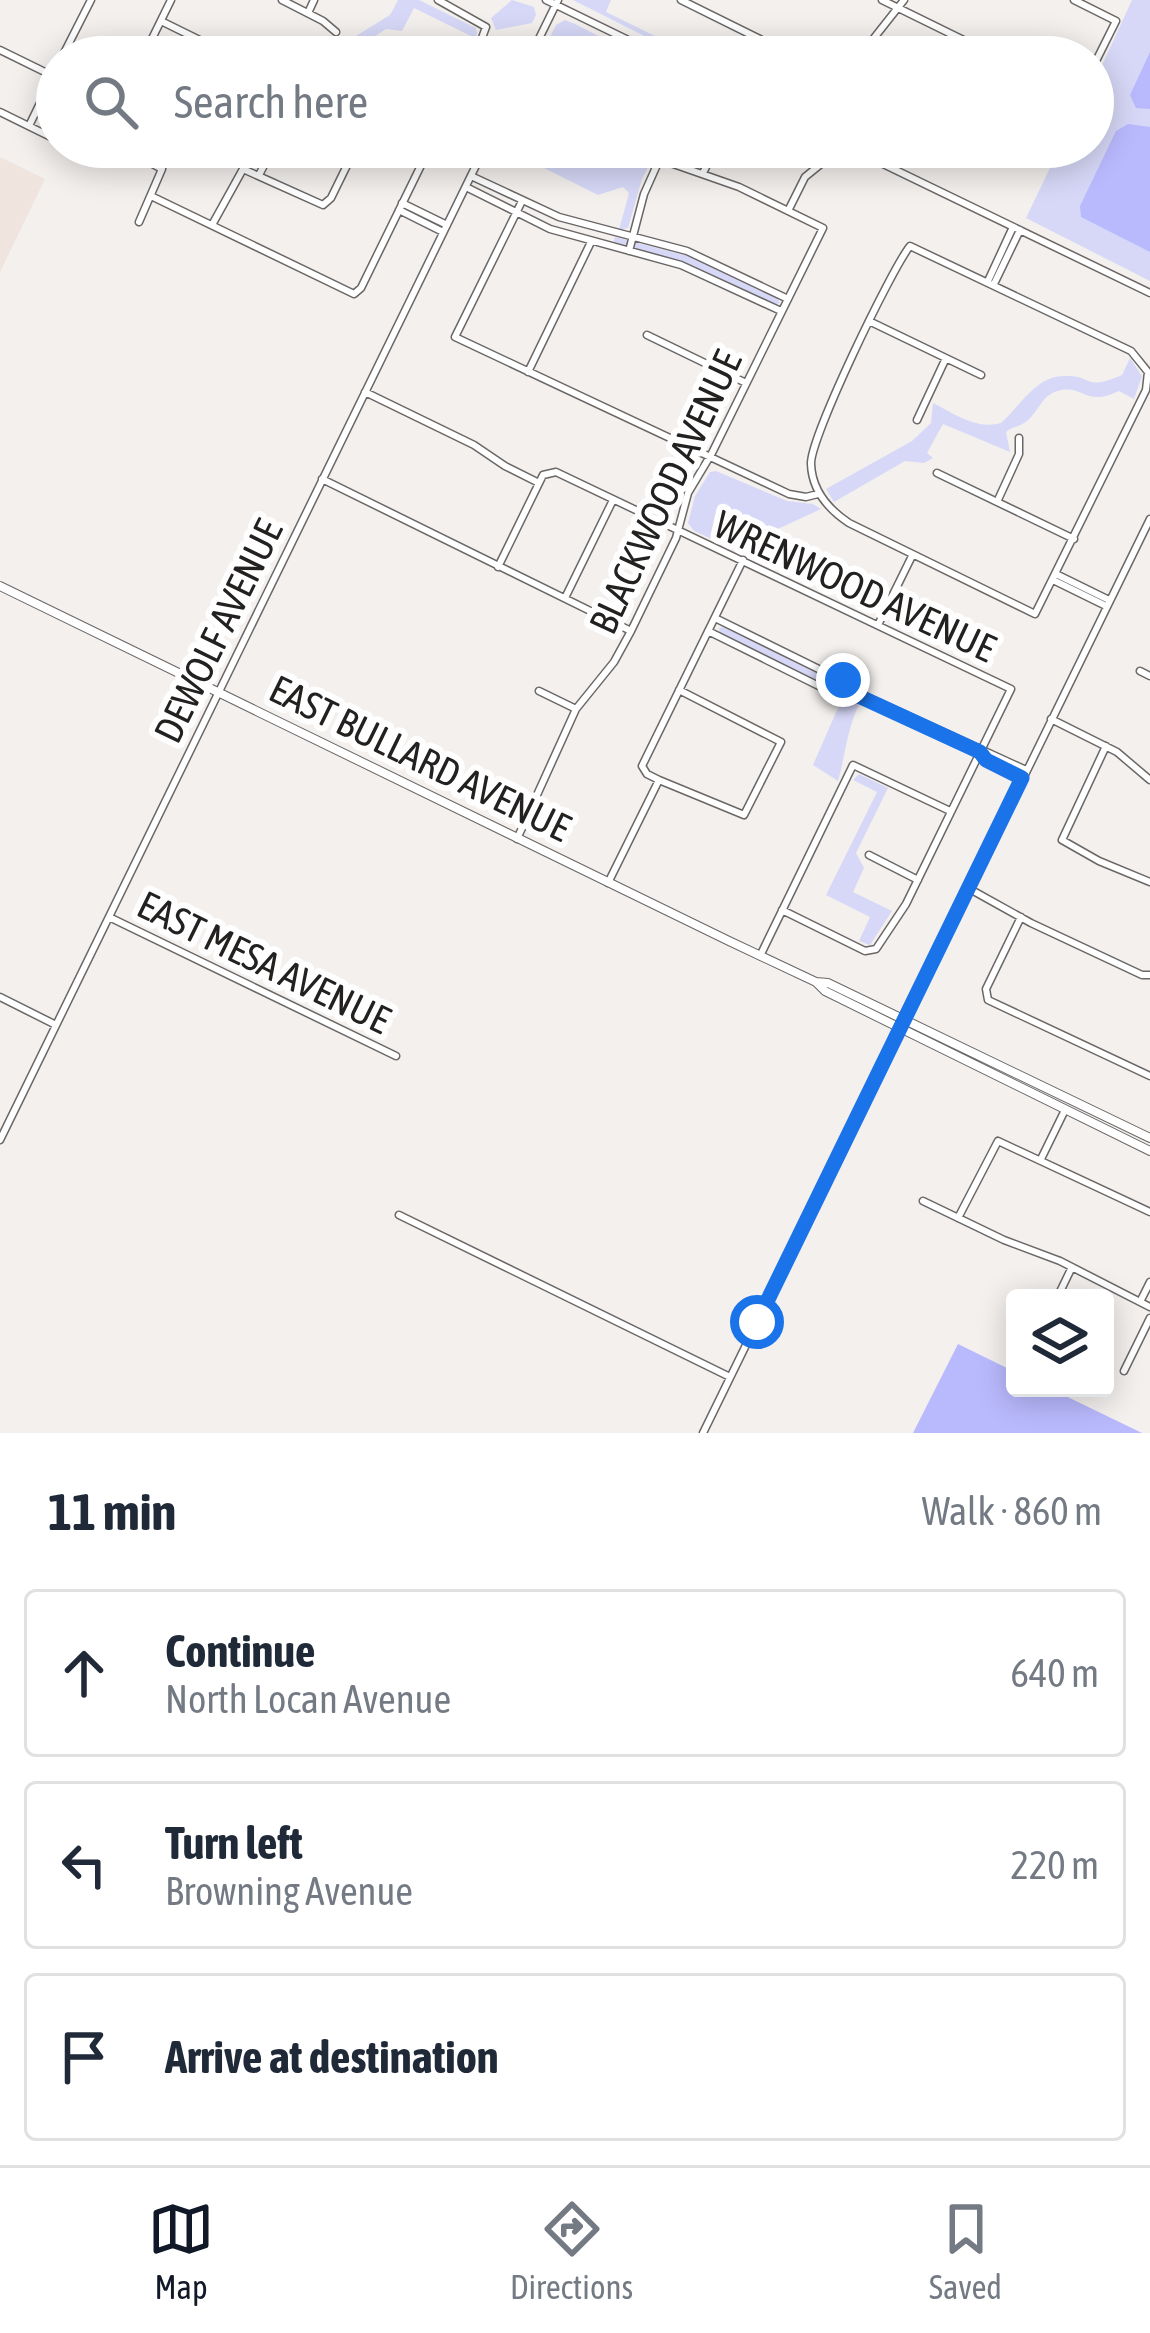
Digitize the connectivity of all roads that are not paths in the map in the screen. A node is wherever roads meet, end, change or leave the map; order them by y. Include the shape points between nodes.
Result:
1 (80, 0) edge
2 (171, 0) edge
3 (282, 0) edge
4 (314, 0) edge
5 (438, 0) edge
6 (546, 0) edge
7 (681, 0) edge
8 (882, 0) edge
9 (904, 0) edge
10 (1074, 0) edge
11 (90, 2) edge
12 (557, 2) edge
13 (897, 8) junction
14 (308, 13) junction
15 (161, 21) junction
16 (336, 32) dead end
17 (73, 36) edge
18 (154, 36) edge
19 (191, 36) edge
20 (483, 36) edge
21 (540, 36) edge
22 (623, 36) edge
23 (754, 36) edge
24 (875, 36) edge
25 (955, 36) edge
26 (1108, 36) edge
27 (0, 50) edge
28 (36, 64) edge
29 (36, 110) edge
30 (0, 112) edge
31 (28, 126) junction
32 (36, 130) edge
33 (158, 168) edge
34 (263, 168) edge
35 (346, 168) edge
36 (419, 168) edge
37 (475, 168) edge
38 (656, 168) edge
39 (687, 168) edge
40 (706, 168) edge
41 (816, 168) edge
42 (892, 168) edge
43 (703, 173) junction
44 (260, 175) junction
45 (471, 176) junction
46 (466, 187) junction
47 (152, 196) junction
48 (522, 201) junction
49 (400, 206) junction
50 (788, 211) junction
51 (517, 213) junction
52 (139, 222) dead end
53 (212, 225) junction
54 (445, 228) junction
55 (1017, 228) junction
56 (632, 237) junction
57 (591, 242) junction
58 (629, 251) junction
59 (991, 282) junction
60 (1150, 293) edge
61 (788, 298) junction
62 (781, 311) junction
63 (871, 322) junction
64 (647, 335) dead end
65 (946, 358) junction
66 (528, 372) junction
67 (1148, 372) edge
68 (981, 375) dead end
69 (747, 384) junction
70 (365, 392) junction
71 (917, 420) dead end
72 (1019, 438) dead end
73 (709, 460) junction
74 (938, 473) dead end
75 (322, 479) junction
76 (539, 483) junction
77 (818, 494) junction
78 (613, 500) junction
79 (997, 502) junction
80 (1150, 519) edge
81 (678, 532) junction
82 (1074, 539) junction
83 (1137, 545) junction
84 (1149, 551) edge
85 (912, 556) junction
86 (742, 560) junction
87 (498, 567) junction
88 (1054, 577) junction
89 (0, 586) edge
90 (565, 598) junction
91 (1108, 603) junction
92 (714, 618) junction
93 (878, 626) junction
94 (631, 631) junction
95 (708, 631) junction
96 (1140, 671) dead end
97 (1150, 676) edge
98 (680, 690) junction
99 (539, 691) dead end
100 (217, 693) junction
101 (852, 693) junction
102 (576, 709) junction
103 (1051, 719) junction
104 (1106, 746) junction
105 (980, 752) junction
106 (1024, 774) junction
107 (659, 780) junction
108 (1150, 780) edge
109 (951, 812) junction
110 (517, 838) junction
111 (869, 855) dead end
112 (918, 880) junction
113 (1150, 882) edge
114 (608, 883) junction
115 (968, 888) junction
116 (782, 910) junction
117 (109, 917) junction
118 (1021, 917) junction
119 (760, 956) junction
120 (1149, 976) edge
121 (0, 997) edge
122 (901, 1024) junction
123 (56, 1025) junction
124 (396, 1057) dead end
125 (1150, 1076) edge
126 (1065, 1110) junction
127 (1150, 1138) edge
128 (0, 1140) edge
129 (1150, 1151) edge
130 (1041, 1159) junction
131 (923, 1201) dead end
132 (1150, 1211) edge
133 (399, 1215) dead end
134 (958, 1218) junction
135 (1072, 1267) junction
136 (1150, 1282) edge
137 (1061, 1289) edge
138 (1141, 1300) junction
139 (1150, 1307) edge
140 (1150, 1318) edge
141 (1124, 1371) dead end
142 (730, 1377) junction
143 (703, 1433) edge

1 - 11 street
2 - 15 street
3 - 14 street
4 - 14 street
5 - 20 street via 486,27
6 - 12 street
7 - 23 street
8 - 13 street
9 - 13 street
10 - 26 street via 1116,21
11 - 17 street
12 - 21 street
12 - 22 street
13 - 24 street
13 - 25 street
14 - 16 street
15 - 18 street
15 - 19 street
27 - 28 street
29 - 31 street
30 - 31 street
31 - 32 street
33 - 47 street
34 - 44 street
35 - 44 street via 323,205
36 - 49 street
37 - 45 street, DEWOLF AVENUE
38 - 56 street
39 - 43 street
40 - 43 street
41 - 50 street
42 - 55 street
43 - 50 street
44 - 53 street via 243,169
45 - 46 street, DEWOLF AVENUE
45 - 48 street
46 - 51 street
46 - 54 street, DEWOLF AVENUE
47 - 52 street
47 - 53 street
48 - 51 street
48 - 56 street
49 - 53 street via 354,294
49 - 54 street
50 - 61 street, BLACKWOOD AVENUE via 823,228
51 - 57 street
51 - 66 street via 455,337
54 - 70 street, DEWOLF AVENUE
55 - 59 street
55 - 60 street
56 - 58 street
56 - 61 street via 705,258
57 - 58 street
57 - 66 street
58 - 62 street via 682,265
59 - 63 street via 910,246
59 - 67 street via 1131,351
61 - 62 street, BLACKWOOD AVENUE
62 - 69 street, BLACKWOOD AVENUE
63 - 65 street
63 - 77 street via 813,443
64 - 69 street
65 - 68 street
65 - 71 street
66 - 73 street
67 - 82 street
69 - 73 street, BLACKWOOD AVENUE
70 - 75 street, DEWOLF AVENUE
70 - 76 street
72 - 79 street
73 - 77 street via 794,496
73 - 81 street, BLACKWOOD AVENUE via 688,493
74 - 79 street
75 - 87 street
75 - 100 street, DEWOLF AVENUE
76 - 78 street, WRENWOOD AVENUE via 556,472
76 - 87 street
77 - 85 street via 849,524
78 - 81 street, WRENWOOD AVENUE
78 - 90 street
79 - 82 street
80 - 83 street
81 - 86 street, WRENWOOD AVENUE
81 - 94 street, BLACKWOOD AVENUE
82 - 88 street
83 - 84 street
83 - 91 street
85 - 88 street via 1035,614
85 - 93 street
86 - 92 street
86 - 93 street, WRENWOOD AVENUE
87 - 90 street
88 - 91 street
89 - 100 main road, EAST BULLARD AVENUE
90 - 94 street
91 - 103 street
92 - 95 street
92 - 101 street via 843,680
93 - 105 street, WRENWOOD AVENUE via 1010,689
94 - 102 street, BLACKWOOD AVENUE
95 - 98 street
95 - 101 street via 831,692
96 - 97 street
98 - 107 street via 643,769
98 - 107 street via 781,742 744,815
99 - 102 street
100 - 110 main road, EAST BULLARD AVENUE
100 - 117 street, DEWOLF AVENUE
101 - 105 street
102 - 110 street, BLACKWOOD AVENUE
103 - 104 street
103 - 106 street
104 - 108 street
104 - 113 street via 1062,840
105 - 106 street
105 - 109 street
106 - 115 street
107 - 114 street
109 - 112 street
109 - 116 street via 853,765
110 - 114 main road, EAST BULLARD AVENUE
111 - 112 street
112 - 116 street via 872,952
114 - 119 main road, EAST BULLARD AVENUE
115 - 118 street
115 - 122 street
116 - 119 street
117 - 123 street, DEWOLF AVENUE
117 - 124 street, EAST MESA AVENUE
118 - 120 street
118 - 125 street via 988,1000
119 - 122 main road, EAST BULLARD AVENUE
121 - 123 street
122 - 126 main road, EAST BULLARD AVENUE
122 - 127 main road, EAST BULLARD AVENUE
122 - 142 street
123 - 128 street, DEWOLF AVENUE
126 - 129 main road, EAST BULLARD AVENUE
126 - 130 street
130 - 132 street
130 - 134 street via 998,1141
131 - 134 street
133 - 142 street
134 - 135 street
135 - 137 street
135 - 138 street
136 - 138 street
138 - 139 street
140 - 141 street
142 - 143 street

